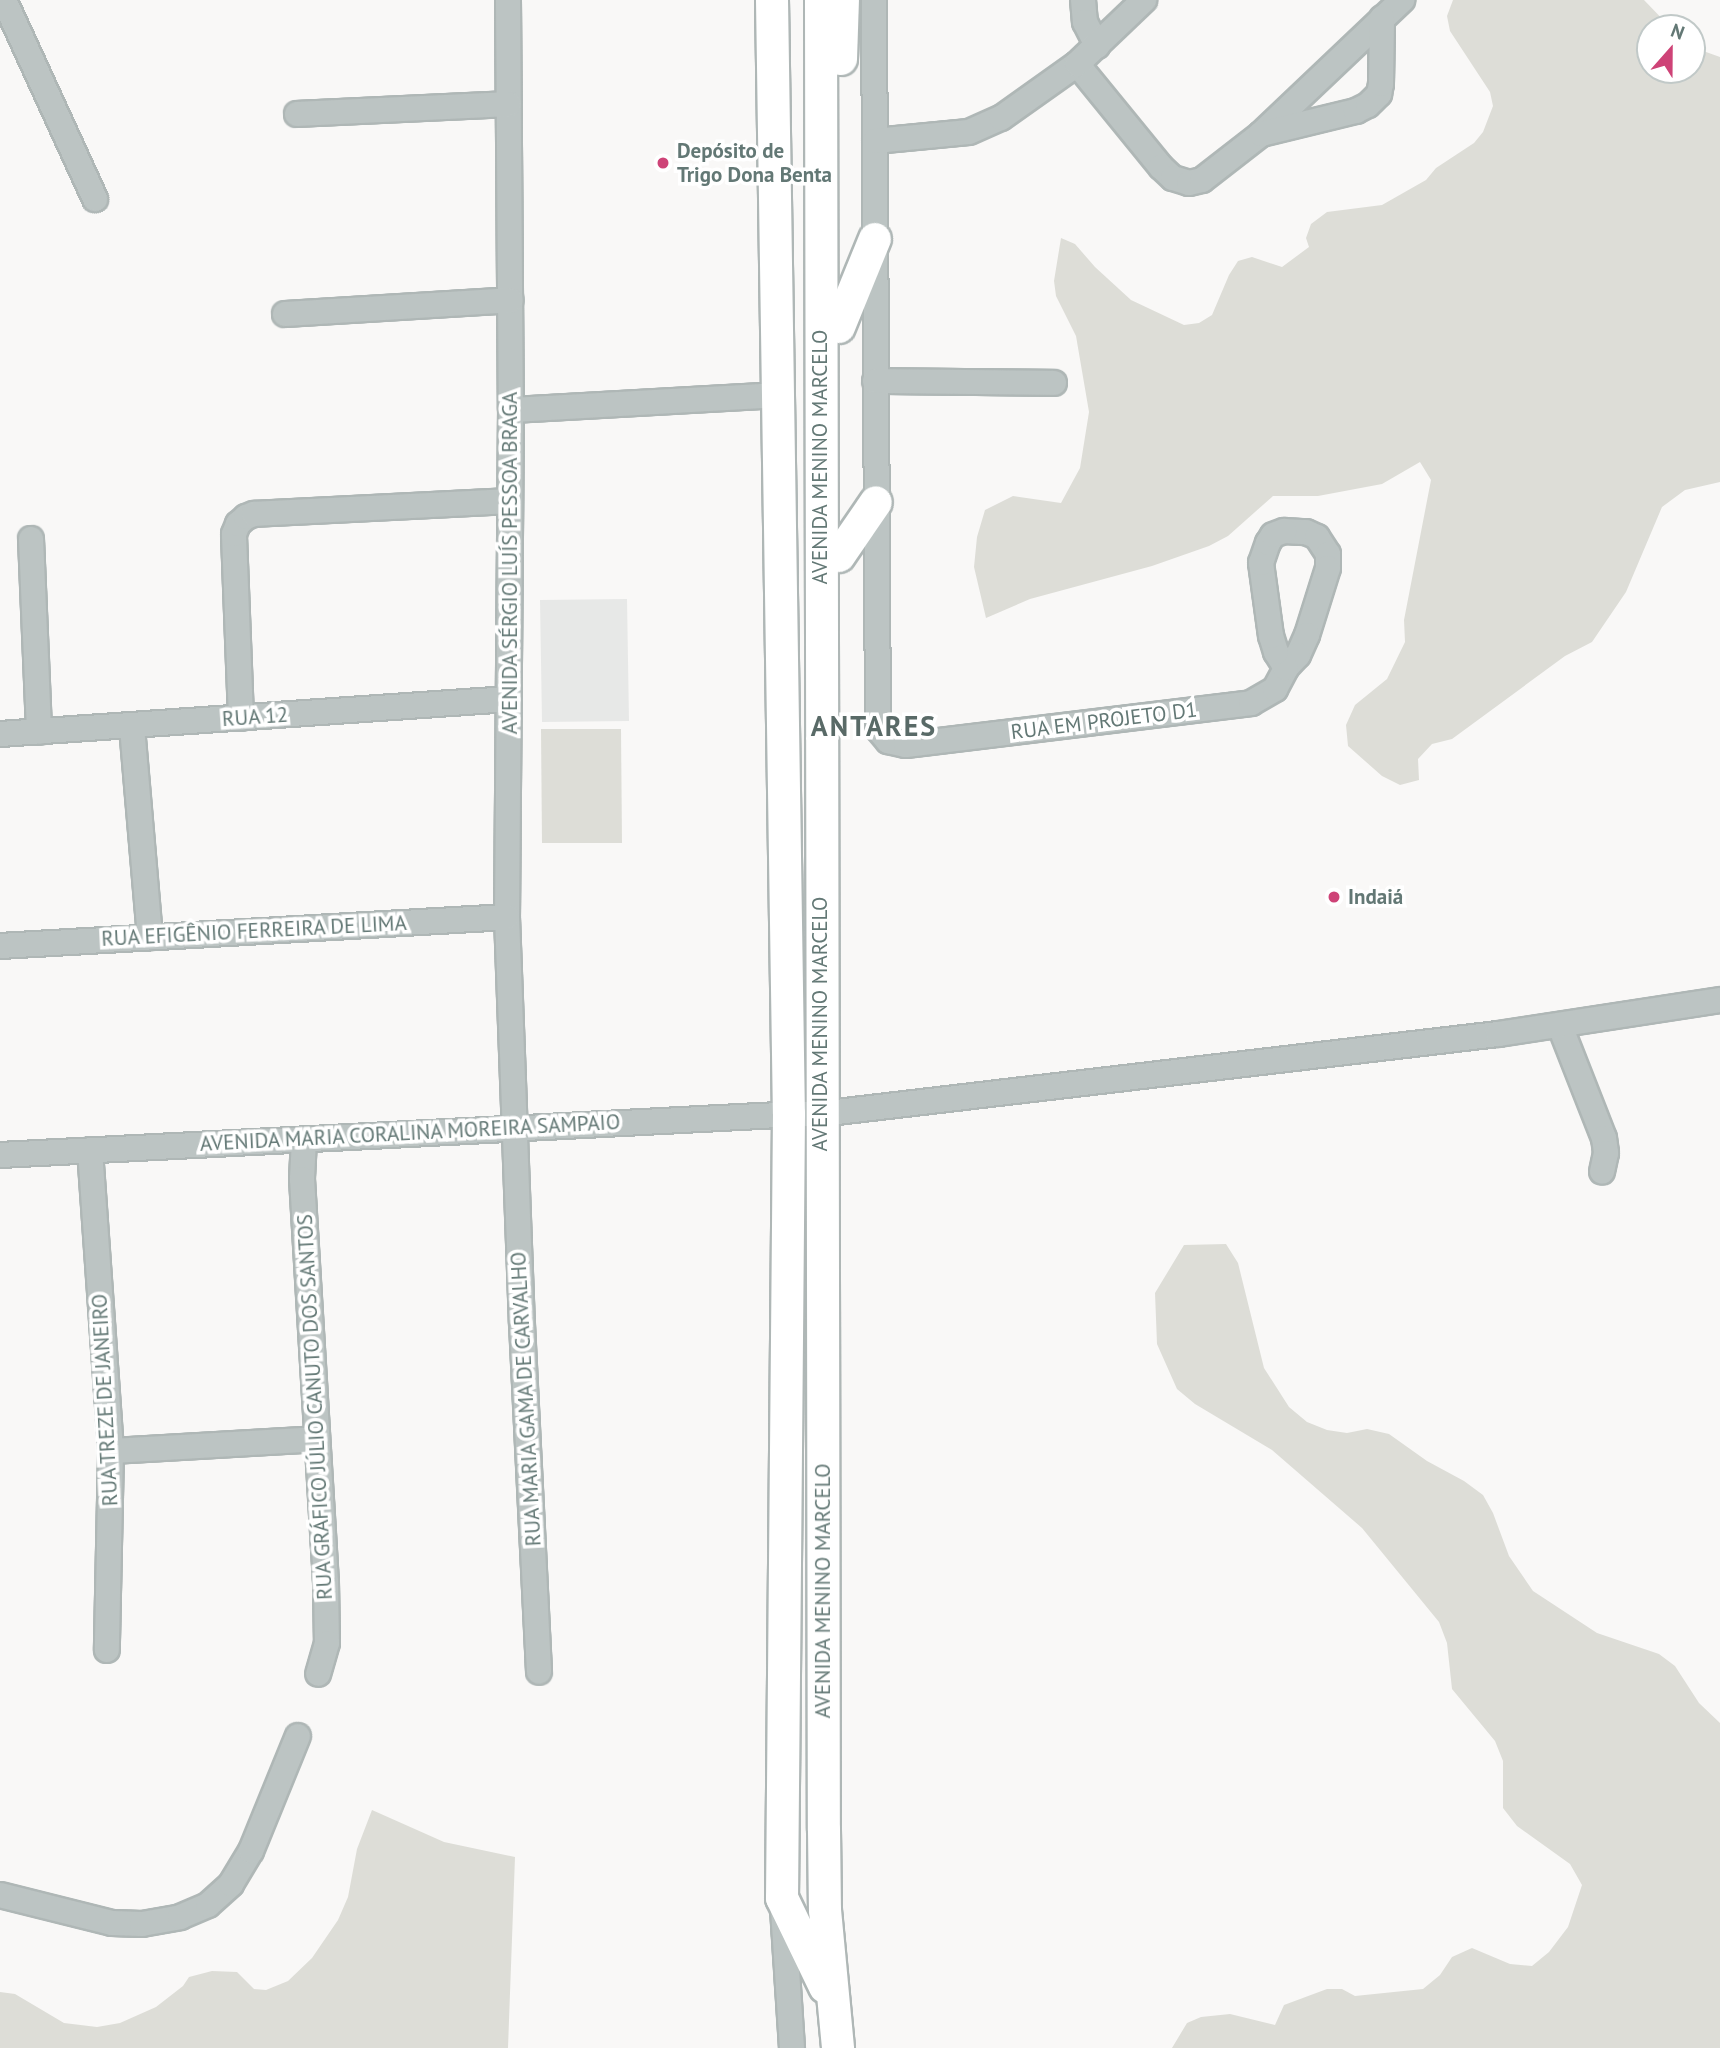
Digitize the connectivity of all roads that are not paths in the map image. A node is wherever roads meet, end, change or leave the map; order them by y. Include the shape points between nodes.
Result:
1 (4, 0) edge
2 (508, 0) edge
3 (772, 0) edge
4 (821, 0) edge
5 (843, 0) edge
6 (874, 0) edge
7 (1083, 0) edge
8 (1144, 0) edge
9 (1402, 0) edge
10 (1382, 18) junction
11 (1097, 46) junction
12 (1077, 64) junction
13 (509, 104) junction
14 (297, 114) dead end
15 (1261, 134) junction
16 (875, 141) junction
17 (95, 199) dead end
18 (875, 239) junction
19 (511, 300) junction
20 (285, 314) dead end
21 (839, 327) junction
22 (876, 381) junction
23 (1054, 383) dead end
24 (777, 395) junction
25 (511, 410) junction
26 (509, 501) junction
27 (876, 502) junction
28 (31, 539) dead end
29 (839, 556) junction
30 (1286, 668) junction
31 (509, 699) junction
32 (241, 718) junction
33 (132, 727) junction
34 (39, 732) junction
35 (0, 734) edge
36 (507, 917) junction
37 (150, 937) junction
38 (0, 946) edge
39 (1720, 1000) edge
40 (1560, 1026) junction
41 (829, 1112) junction
42 (789, 1114) junction
43 (514, 1126) junction
44 (304, 1140) junction
45 (90, 1150) junction
46 (0, 1156) edge
47 (1602, 1172) dead end
48 (821, 1293) junction
49 (786, 1386) junction
50 (317, 1439) junction
51 (111, 1451) junction
52 (107, 1650) dead end
53 (539, 1672) dead end
54 (318, 1674) dead end
55 (298, 1736) dead end
56 (0, 1895) edge
57 (782, 1898) junction
58 (834, 2005) junction
59 (792, 2048) edge
60 (838, 2048) edge
61 (854, 2048) edge

1 - 17 street
2 - 13 street, AVENIDA SÉRGIO LUÍS PESSOA BRAGA
3 - 24 main road
4 - 41 main road, AVENIDA MENINO MARCELO
5 - 21 main road, AVENIDA MENINO MARCELO
6 - 16 street
7 - 11 street via 1085,22
8 - 11 street
9 - 10 street
10 - 15 street
10 - 15 street via 1381,84 1379,94 1368,105
11 - 12 street
12 - 15 street via 1173,178 1189,183 1202,180
12 - 16 street via 1011,111 969,132
13 - 14 street
13 - 19 street, AVENIDA SÉRGIO LUÍS PESSOA BRAGA
16 - 18 street
18 - 21 main road
18 - 22 street
19 - 20 street
19 - 25 street, AVENIDA SÉRGIO LUÍS PESSOA BRAGA
21 - 29 main road, AVENIDA MENINO MARCELO
22 - 23 street
22 - 27 street
24 - 25 street
24 - 42 main road
25 - 26 street, AVENIDA SÉRGIO LUÍS PESSOA BRAGA
26 - 31 street, AVENIDA SÉRGIO LUÍS PESSOA BRAGA
26 - 32 street via 254,514 238,524 233,534
27 - 29 main road
27 - 30 street, RUA EM PROJETO D1 via 876,722 888,741 905,745 1251,703 1275,689
28 - 34 street
29 - 41 main road, AVENIDA MENINO MARCELO
30 - 30 street, RUA EM PROJETO D1 via 1307,635 1328,568 1324,543 1295,530 1273,535 1261,564 1271,636
31 - 32 street, RUA 12
31 - 36 street, AVENIDA SÉRGIO LUÍS PESSOA BRAGA
32 - 33 street, RUA 12
33 - 34 street, RUA 12
33 - 37 street
34 - 35 street, RUA 12
36 - 37 street, RUA EFIGÊNIO FERREIRA DE LIMA
36 - 43 street, AVENIDA SÉRGIO LUÍS PESSOA BRAGA
37 - 38 street, RUA EFIGÊNIO FERREIRA DE LIMA
39 - 40 street, AVENIDA MARIA CORALINA MOREIRA SAMPAIO
40 - 41 street, AVENIDA MARIA CORALINA MOREIRA SAMPAIO
40 - 47 street via 1604,1138
41 - 42 street, AVENIDA MARIA CORALINA MOREIRA SAMPAIO
41 - 48 main road, AVENIDA MENINO MARCELO
41 - 61 main road, AVENIDA MENINO MARCELO via 846,1950
42 - 43 street, AVENIDA MARIA CORALINA MOREIRA SAMPAIO
42 - 49 main road
43 - 44 street, AVENIDA MARIA CORALINA MOREIRA SAMPAIO
43 - 53 street, RUA MARIA GAMA DE CARVALHO
44 - 45 street, AVENIDA MARIA CORALINA MOREIRA SAMPAIO
44 - 50 street, RUA GRÁFICO JÚLIO CANUTO DOS SANTOS
45 - 46 street, AVENIDA MARIA CORALINA MOREIRA SAMPAIO
45 - 51 street, RUA TREZE DE JANEIRO
48 - 49 main road
48 - 58 main road, AVENIDA MENINO MARCELO via 825,1883
49 - 57 main road
50 - 51 street
50 - 54 street, RUA GRÁFICO JÚLIO CANUTO DOS SANTOS via 327,1643
51 - 52 street, RUA TREZE DE JANEIRO
55 - 56 street via 251,1852 231,1884 208,1905 180,1917 142,1924 113,1923
57 - 58 main road
57 - 59 street
58 - 60 main road, AVENIDA MENINO MARCELO

